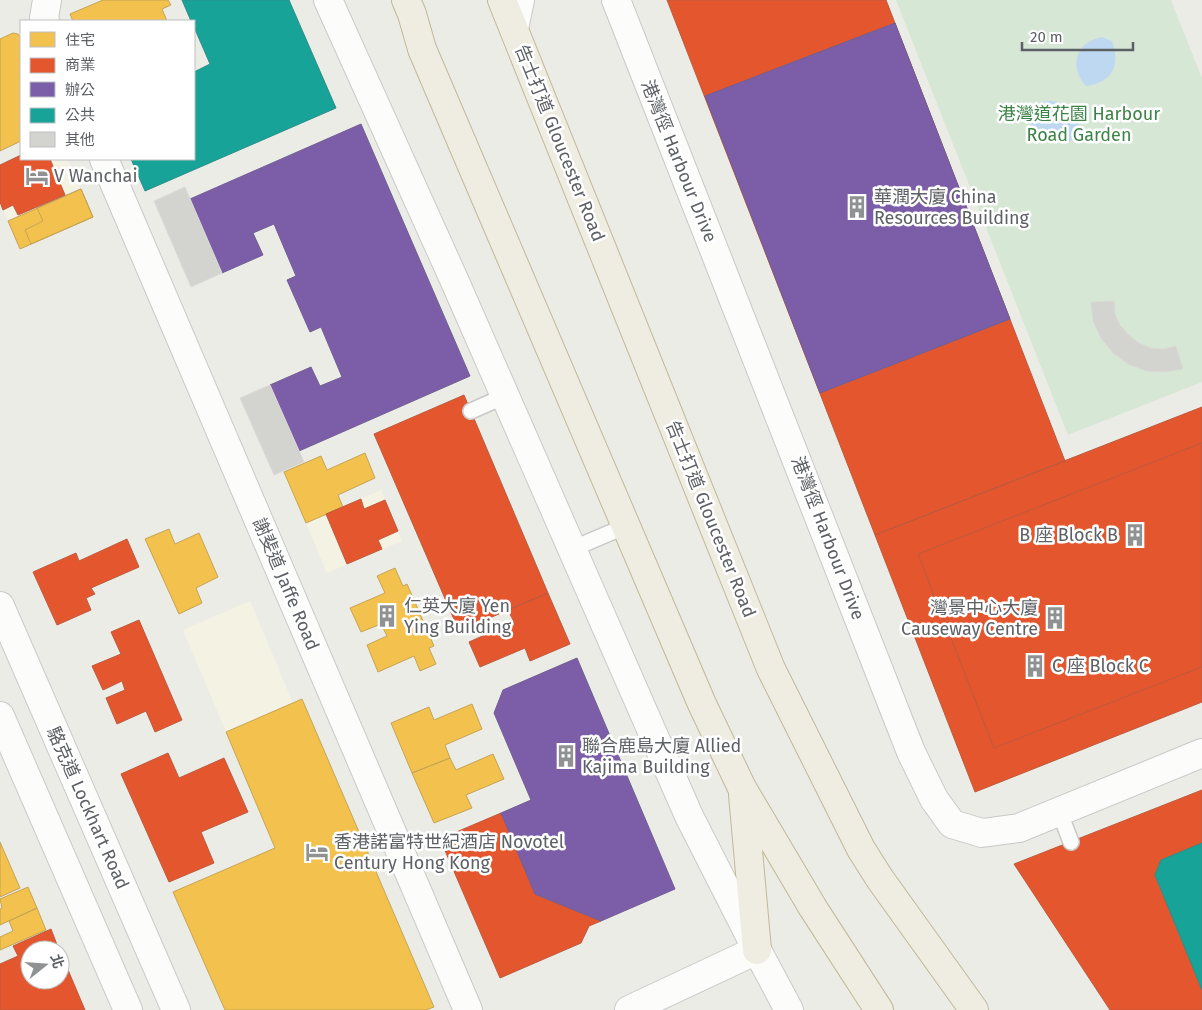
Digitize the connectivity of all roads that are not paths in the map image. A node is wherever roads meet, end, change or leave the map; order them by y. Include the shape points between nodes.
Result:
1 (328, 0) edge
2 (406, 0) edge
3 (502, 0) edge
4 (520, 0) edge
5 (616, 0) edge
6 (514, 29) junction
7 (104, 160) edge
8 (505, 396) junction
9 (471, 411) dead end
10 (626, 526) junction
11 (572, 548) junction
12 (0, 606) edge
13 (0, 716) edge
14 (1202, 753) edge
15 (742, 788) junction
16 (1059, 811) junction
17 (1071, 842) dead end
18 (757, 950) junction
19 (128, 1010) edge
20 (176, 1010) edge
21 (468, 1010) edge
22 (630, 1010) edge
23 (789, 1010) edge
24 (879, 1010) edge
25 (974, 1010) edge

1 - 8 street
2 - 10 highway via 422,49
3 - 6 highway, 告士打道 Gloucester Road
4 - 6 street
5 - 16 street, 港灣徑 Harbour Drive via 911,752 934,799 952,824 982,833 1019,828
6 - 25 highway, 告士打道 Gloucester Road via 772,669 860,849
7 - 21 street, 謝斐道 Jaffe Road
8 - 9 lane
8 - 11 street
10 - 11 lane
10 - 15 highway via 702,704
11 - 18 street via 689,816
12 - 20 street, 駱克道 Lockhart Road
13 - 19 street
14 - 16 street, 港灣徑 Harbour Drive
15 - 18 highway
15 - 24 highway via 809,902
16 - 17 lane
18 - 22 street
18 - 23 street

